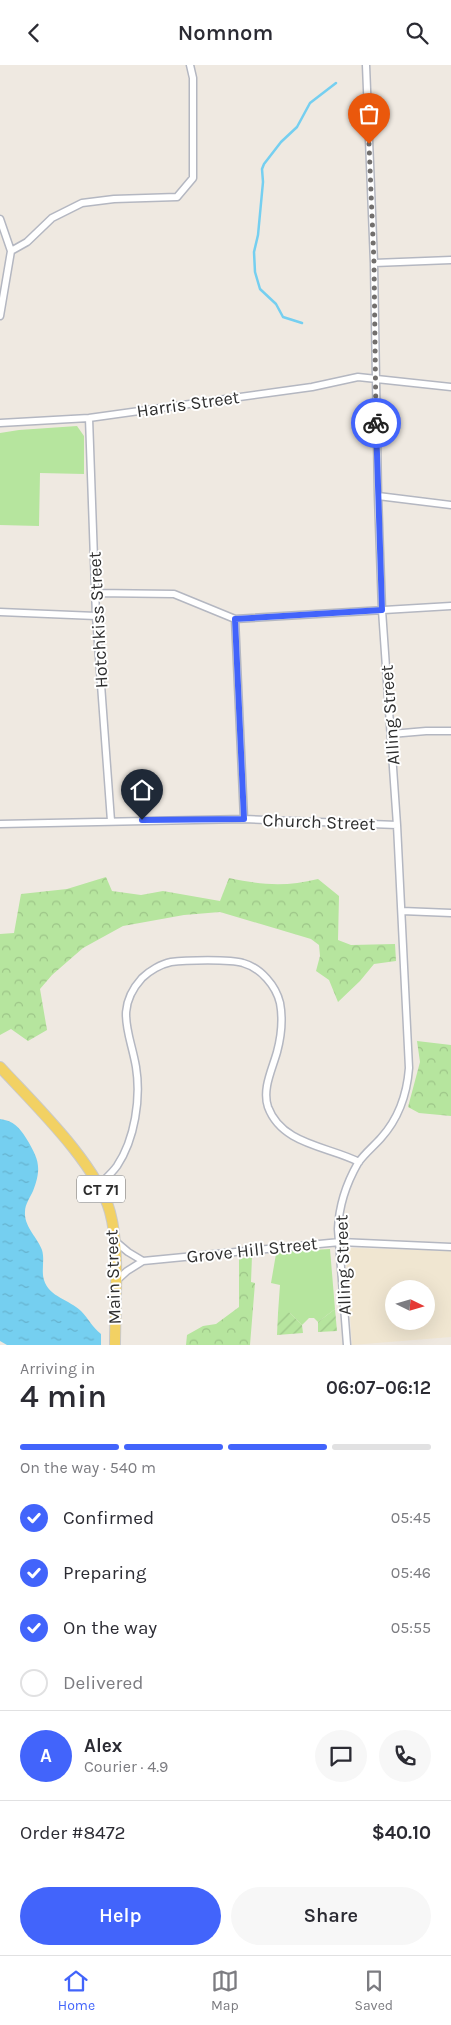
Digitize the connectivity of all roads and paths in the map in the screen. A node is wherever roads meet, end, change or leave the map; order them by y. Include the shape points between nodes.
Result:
1 (190, 65) edge
2 (366, 65) edge
3 (0, 219) edge
4 (11, 251) junction
5 (451, 260) edge
6 (374, 263) junction
7 (0, 316) edge
8 (375, 379) junction
9 (451, 387) edge
10 (90, 419) junction
11 (0, 423) edge
12 (378, 496) junction
13 (451, 505) edge
14 (95, 593) junction
15 (451, 606) edge
16 (382, 610) junction
17 (0, 612) edge
18 (96, 616) junction
19 (235, 619) junction
20 (451, 731) edge
21 (391, 734) junction
22 (244, 819) junction
23 (111, 821) junction
24 (0, 824) edge
25 (397, 825) junction
26 (402, 911) junction
27 (451, 913) edge
28 (0, 1067) edge
29 (359, 1162) junction
30 (99, 1185) junction
31 (114, 1241) junction
32 (340, 1242) junction
33 (451, 1247) edge
34 (144, 1261) junction
35 (115, 1282) junction
36 (115, 1345) edge
37 (347, 1345) edge

1 - 4 street via 193,78 193,178 177,197 82,203 52,219 27,242
2 - 6 street, Alling Street
3 - 4 street
4 - 7 street
5 - 6 street
6 - 8 street, Alling Street
8 - 9 street, Harris Street
8 - 10 street, Harris Street via 358,377 312,387
8 - 12 street, Alling Street
10 - 11 street, Harris Street
10 - 14 street, Hotchkiss Street
12 - 13 street
12 - 16 street, Alling Street
14 - 18 street, Hotchkiss Street
14 - 19 street via 174,594
15 - 16 street
16 - 19 street
16 - 21 street, Alling Street
17 - 18 street
18 - 23 street, Hotchkiss Street
19 - 22 street
20 - 21 street
21 - 25 street, Alling Street
22 - 23 street, Church Street
22 - 25 street, Church Street
23 - 24 street, Church Street
25 - 26 street, Alling Street
26 - 27 street
26 - 29 street, Alling Street via 408,1079 396,1118
28 - 30 main road, Main Street / CT 71 via 78,1155
29 - 30 street via 288,1134 268,1107 266,1092 280,1038 281,1020 276,991 267,979 244,963 171,963 145,975 128,999 126,1030 138,1083 135,1115 117,1166
29 - 32 street, Alling Street via 339,1213
30 - 31 main road, Main Street / CT 71 via 110,1212
31 - 34 street
31 - 35 main road, Main Street / CT 71
32 - 33 street, Grove Hill Street
32 - 34 street, Grove Hill Street
32 - 37 street, Alling Street
34 - 35 street, Grove Hill Street
35 - 36 main road, Main Street / CT 71

